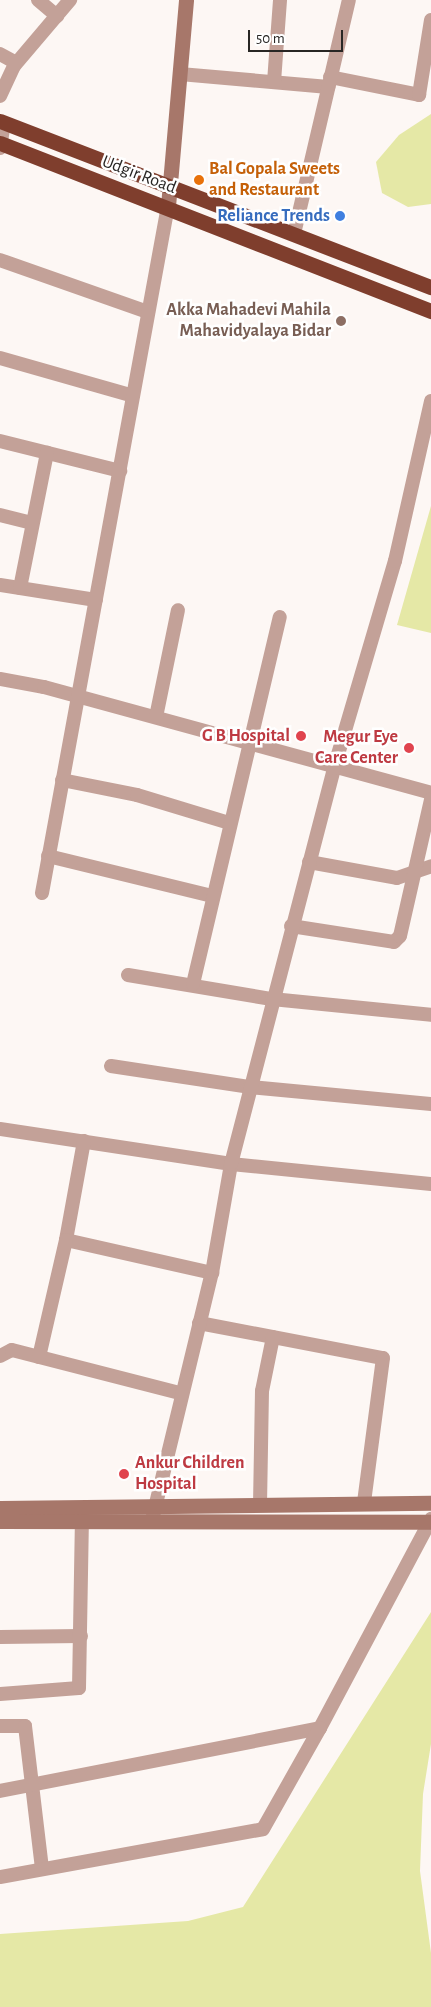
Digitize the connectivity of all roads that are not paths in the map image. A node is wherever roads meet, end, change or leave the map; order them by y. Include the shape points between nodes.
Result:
1 (38, 0) edge
2 (70, 0) edge
3 (186, 0) edge
4 (280, 0) edge
5 (349, 0) edge
6 (57, 16) junction
7 (431, 20) edge
8 (0, 54) edge
9 (16, 63) junction
10 (180, 74) junction
11 (274, 82) junction
12 (329, 82) junction
13 (0, 96) edge
14 (2, 122) edge
15 (0, 145) edge
16 (169, 186) junction
17 (168, 206) junction
18 (294, 234) junction
19 (0, 260) edge
20 (431, 287) edge
21 (431, 311) edge
22 (148, 312) junction
23 (0, 358) edge
24 (133, 396) junction
25 (431, 401) edge
26 (0, 441) edge
27 (47, 453) junction
28 (120, 471) junction
29 (0, 515) edge
30 (32, 523) junction
31 (0, 585) edge
32 (20, 588) junction
33 (96, 600) junction
34 (178, 610) dead end
35 (280, 617) dead end
36 (0, 679) edge
37 (78, 696) junction
38 (156, 717) junction
39 (249, 742) junction
40 (334, 768) junction
41 (62, 780) junction
42 (431, 793) edge
43 (431, 799) edge
44 (229, 823) junction
45 (48, 856) junction
46 (309, 862) junction
47 (431, 866) edge
48 (413, 872) junction
49 (42, 893) dead end
50 (212, 896) junction
51 (292, 926) junction
52 (128, 975) dead end
53 (194, 984) junction
54 (272, 999) junction
55 (431, 1015) edge
56 (111, 1066) dead end
57 (250, 1087) junction
58 (431, 1104) edge
59 (0, 1129) edge
60 (84, 1141) junction
61 (231, 1164) junction
62 (431, 1184) edge
63 (66, 1240) junction
64 (212, 1273) junction
65 (199, 1323) junction
66 (273, 1337) junction
67 (0, 1356) edge
68 (39, 1357) junction
69 (180, 1393) junction
70 (364, 1503) junction
71 (431, 1503) edge
72 (260, 1505) junction
73 (0, 1508) edge
74 (154, 1515) junction
75 (430, 1520) edge
76 (0, 1522) edge
77 (82, 1522) junction
78 (81, 1636) junction
79 (0, 1638) edge
80 (0, 1694) edge
81 (0, 1726) edge
82 (320, 1728) junction
83 (30, 1785) junction
84 (0, 1791) edge
85 (42, 1869) junction
86 (0, 1877) edge

1 - 6 street
2 - 6 street
3 - 10 main road
4 - 11 street
5 - 12 street
6 - 9 street
7 - 12 street via 419,95
8 - 9 street
9 - 13 street
10 - 11 street
10 - 16 main road
11 - 12 street
12 - 18 street
14 - 15 street
14 - 16 highway, Udgir Road
15 - 17 highway, Udgir Road
16 - 17 main road
16 - 18 highway, Udgir Road
17 - 21 highway, Udgir Road
17 - 22 street
18 - 20 highway, Udgir Road
19 - 22 street
22 - 24 street
23 - 24 street
24 - 28 street
25 - 40 street via 395,561
26 - 27 street
27 - 28 street
27 - 30 street
28 - 33 street
29 - 30 street
30 - 32 street
31 - 32 street
32 - 33 street
33 - 37 street
34 - 38 street
35 - 39 street
36 - 37 street
37 - 38 street
37 - 41 street
38 - 39 street
39 - 40 street
39 - 44 street
40 - 42 street
40 - 46 street
41 - 44 street via 138,795
41 - 45 street
43 - 48 street
44 - 50 street
45 - 49 street
45 - 50 street
46 - 48 street via 397,878
46 - 51 street
47 - 48 street
48 - 51 street via 400,936 394,942
50 - 53 street
51 - 54 street
52 - 53 street
53 - 54 street
54 - 55 street
54 - 57 street
56 - 57 street
57 - 58 street
57 - 61 street
59 - 60 street
60 - 61 street
60 - 63 street
61 - 62 street
61 - 64 street
63 - 64 street
63 - 68 street
64 - 65 street
65 - 66 street
65 - 69 street
66 - 70 street via 383,1358
66 - 72 street via 262,1391
67 - 68 street via 12,1350
68 - 69 street
69 - 74 street
70 - 71 main road
70 - 72 main road
72 - 74 main road
73 - 74 main road
74 - 75 main road
74 - 77 main road
75 - 82 street
76 - 77 main road
77 - 78 street
78 - 79 street
78 - 80 street via 79,1688
81 - 83 street via 25,1726
82 - 83 street
82 - 85 street via 263,1829
83 - 84 street
83 - 85 street
85 - 86 street

